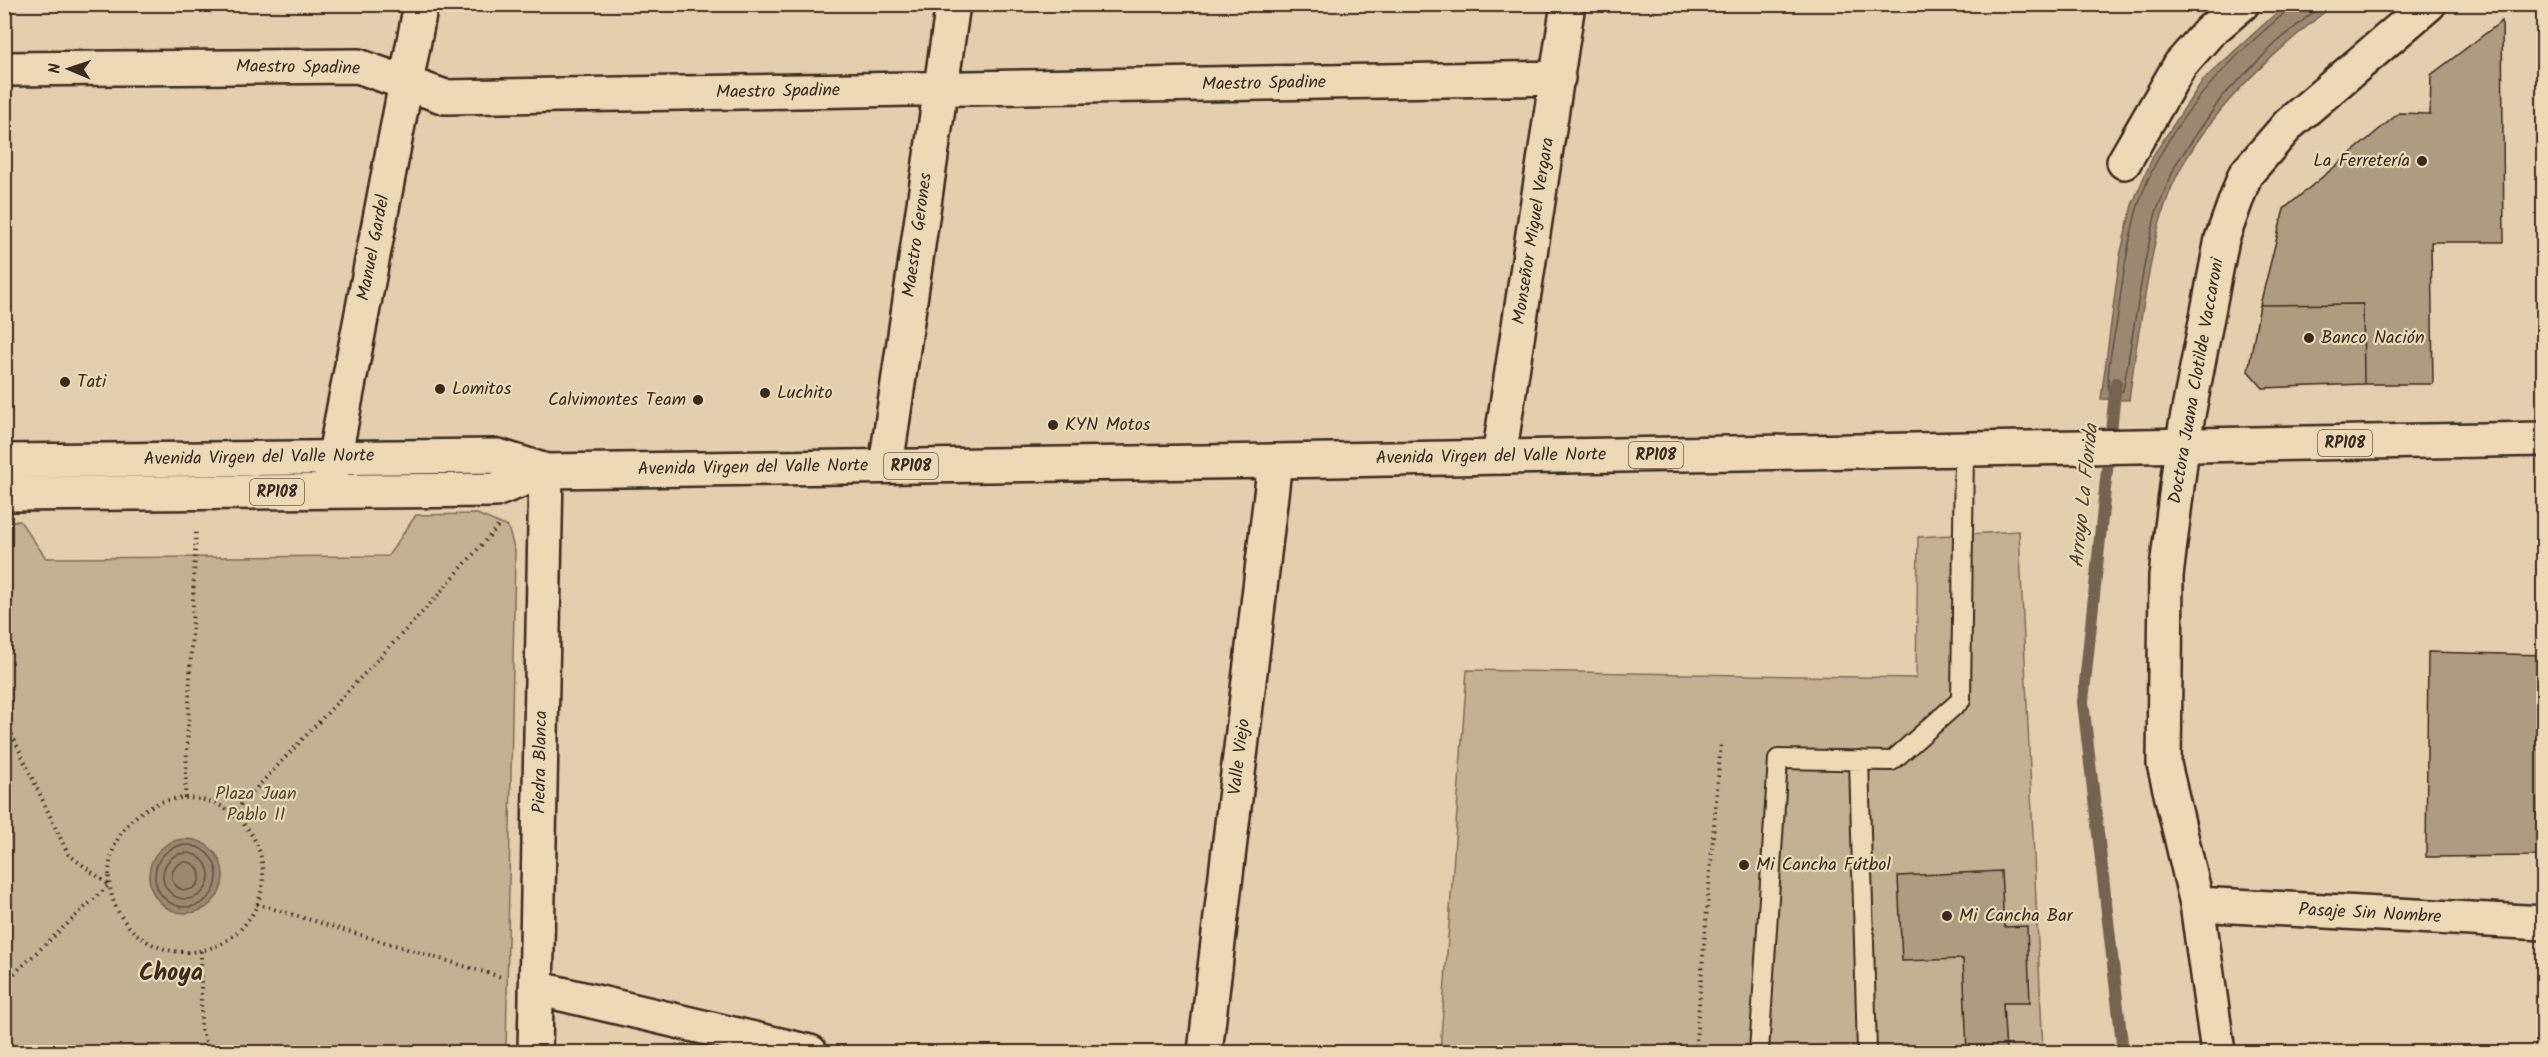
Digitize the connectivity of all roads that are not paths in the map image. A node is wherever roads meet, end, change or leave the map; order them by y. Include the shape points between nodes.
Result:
1 (421, 4) edge
2 (953, 4) edge
3 (1568, 4) edge
4 (2242, 4) edge
5 (2429, 4) edge
6 (4, 69) edge
7 (1558, 78) junction
8 (405, 82) junction
9 (939, 90) junction
10 (2124, 162) dead end
11 (2544, 439) edge
12 (2182, 446) junction
13 (1964, 449) junction
14 (334, 457) junction
15 (1499, 457) junction
16 (4, 461) edge
17 (1275, 461) junction
18 (886, 466) junction
19 (546, 471) junction
20 (328, 492) junction
21 (4, 494) edge
22 (1859, 760) junction
23 (2197, 904) junction
24 (2544, 923) edge
25 (536, 988) junction
26 (535, 1053) edge
27 (810, 1053) edge
28 (1205, 1053) edge
29 (1759, 1053) edge
30 (1867, 1053) edge
31 (2218, 1053) edge

1 - 8 street, Manuel Gardel
2 - 9 street, Maestro Gerones
3 - 7 street, Monseñor Miguel Vergara
4 - 10 street via 2180,65
5 - 12 street, Doctora Juana Clotilde Vaccaroni via 2289,124 2245,175 2222,239
6 - 8 street, Maestro Spadine via 358,66
7 - 9 street, Maestro Spadine
7 - 15 street, Monseñor Miguel Vergara
8 - 9 street, Maestro Spadine via 445,97
8 - 14 street, Manuel Gardel
9 - 18 street, Maestro Gerones
11 - 12 street, Avenida Virgen del Valle Norte / RP108
12 - 13 street, Avenida Virgen del Valle Norte / RP108
12 - 23 street, Doctora Juana Clotilde Vaccaroni via 2166,576 2164,764
13 - 15 street, Avenida Virgen del Valle Norte / RP108
13 - 22 lane via 1960,700 1892,761
14 - 16 street, Avenida Virgen del Valle Norte / RP108
14 - 19 street, Avenida Virgen del Valle Norte / RP108 via 498,456
14 - 20 street, Manuel Gardel
15 - 17 street, Avenida Virgen del Valle Norte / RP108
17 - 18 street, Avenida Virgen del Valle Norte / RP108
17 - 28 street, Valle Viejo
18 - 19 street, Avenida Virgen del Valle Norte / RP108
19 - 20 street, Avenida Virgen del Valle Norte / RP108 via 495,490
19 - 25 street, Piedra Blanca
20 - 21 street, Avenida Virgen del Valle Norte / RP108
22 - 29 lane via 1778,759
22 - 30 lane
23 - 24 street, Pasaje Sin Nombre
23 - 31 street, Doctora Juana Clotilde Vaccaroni
25 - 26 street, Piedra Blanca
25 - 27 street

